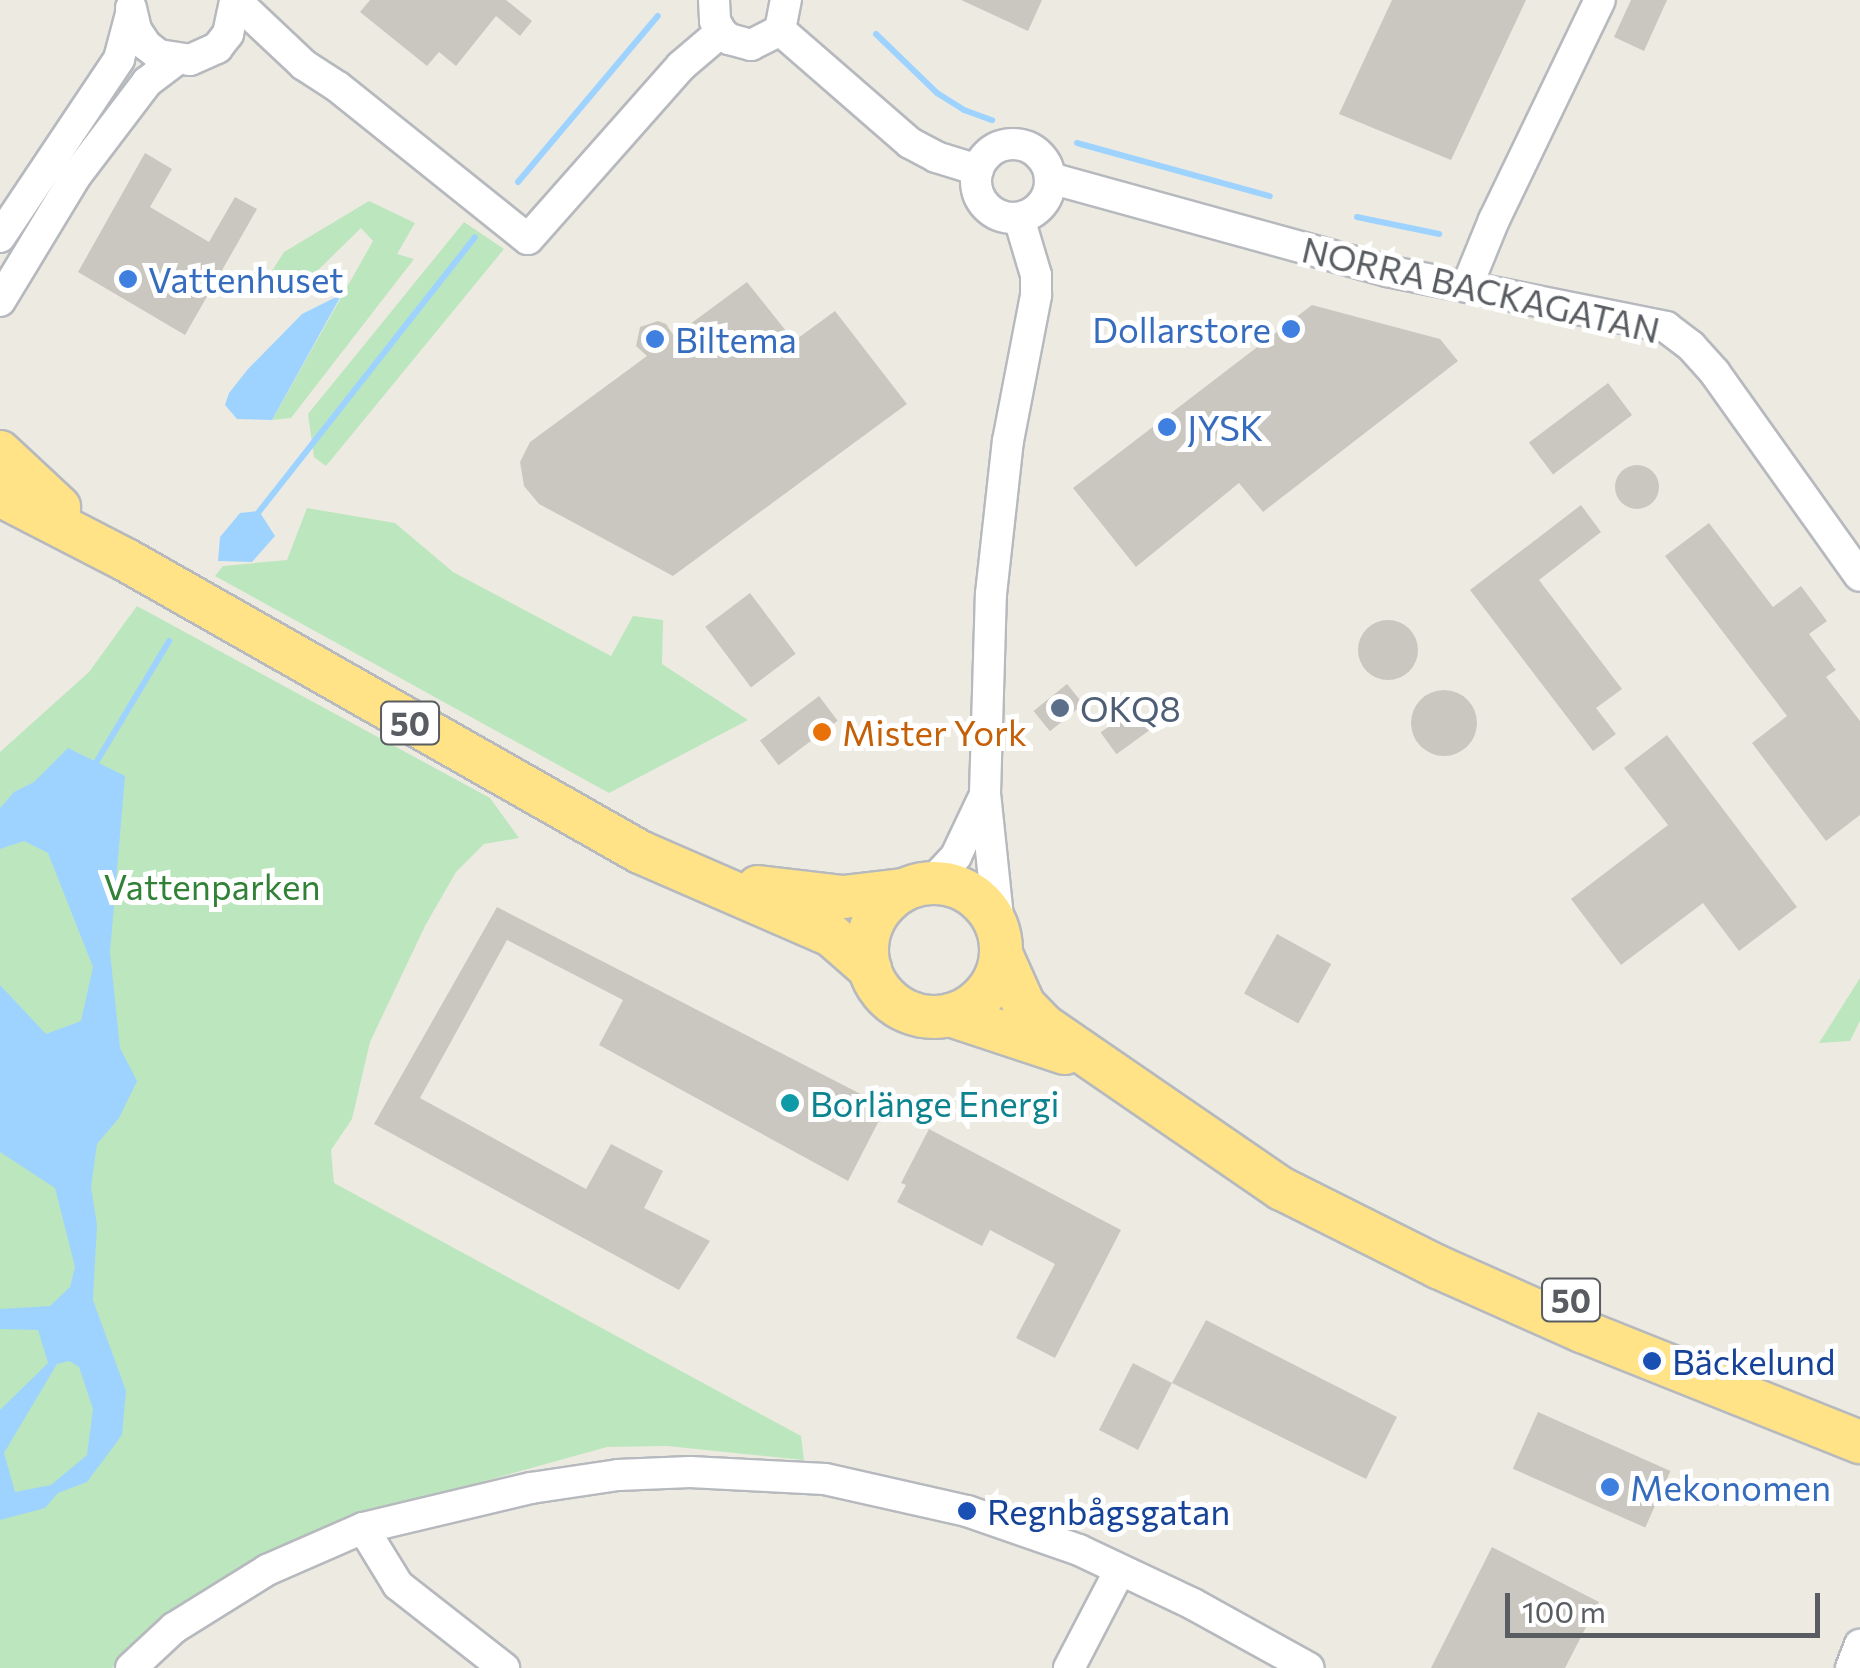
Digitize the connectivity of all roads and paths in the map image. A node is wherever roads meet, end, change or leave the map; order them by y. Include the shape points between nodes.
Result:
1 (235, 0) edge
2 (714, 0) edge
3 (1600, 0) edge
4 (131, 7) edge
5 (783, 15) edge
6 (722, 32) junction
7 (217, 48) junction
8 (176, 60) junction
9 (304, 64) junction
10 (978, 170) junction
11 (1050, 178) junction
12 (1019, 218) junction
13 (0, 237) edge
14 (1467, 286) junction
15 (0, 301) edge
16 (0, 452) edge
17 (0, 495) edge
18 (126, 560) junction
19 (1860, 576) edge
20 (985, 793) junction
21 (699, 877) junction
22 (917, 886) junction
23 (1001, 944) junction
24 (870, 968) junction
25 (950, 1015) junction
26 (1098, 1065) junction
27 (1282, 1189) junction
28 (1860, 1411) edge
29 (1860, 1442) edge
30 (363, 1528) junction
31 (1120, 1570) junction
32 (1860, 1645) edge
33 (132, 1668) edge
34 (504, 1668) edge
35 (1068, 1668) edge
36 (1309, 1668) edge
37 (1851, 1668) edge

1 - 7 street via 228,34
1 - 9 street
2 - 6 street
3 - 14 street
4 - 8 street via 146,45
4 - 13 street via 119,58
5 - 6 street via 751,45
5 - 10 street via 910,142
6 - 9 street via 680,66 528,239
7 - 8 street
7 - 9 street via 249,48
8 - 15 street via 147,82 75,177
10 - 11 street via 992,151 1015,144 1036,151
10 - 12 street via 985,205
11 - 12 street via 1046,200
11 - 14 street, NORRA BACKAGATAN via 1387,271
12 - 20 street via 1036,295 1008,440 991,594
14 - 19 street, NORRA BACKAGATAN via 1666,327 1715,373
16 - 18 highway, 50
17 - 18 highway, 50
18 - 21 highway, 50 via 640,852
20 - 22 street via 956,856
20 - 23 street
21 - 22 highway, 50 via 812,896
21 - 24 highway, 50 via 831,936
22 - 23 highway via 967,891 982,903
22 - 24 highway via 890,899 872,923
23 - 25 highway via 986,993
23 - 26 highway, 50 via 1024,1005
24 - 25 highway via 900,1008
25 - 26 highway, 50
26 - 27 highway, 50
27 - 28 highway, 50
27 - 29 highway, 50 via 1582,1331
30 - 31 street via 453,1504 618,1475 825,1478 967,1511
30 - 33 street via 252,1580 174,1628
30 - 34 street via 398,1585
31 - 35 street
31 - 36 street
32 - 37 street

